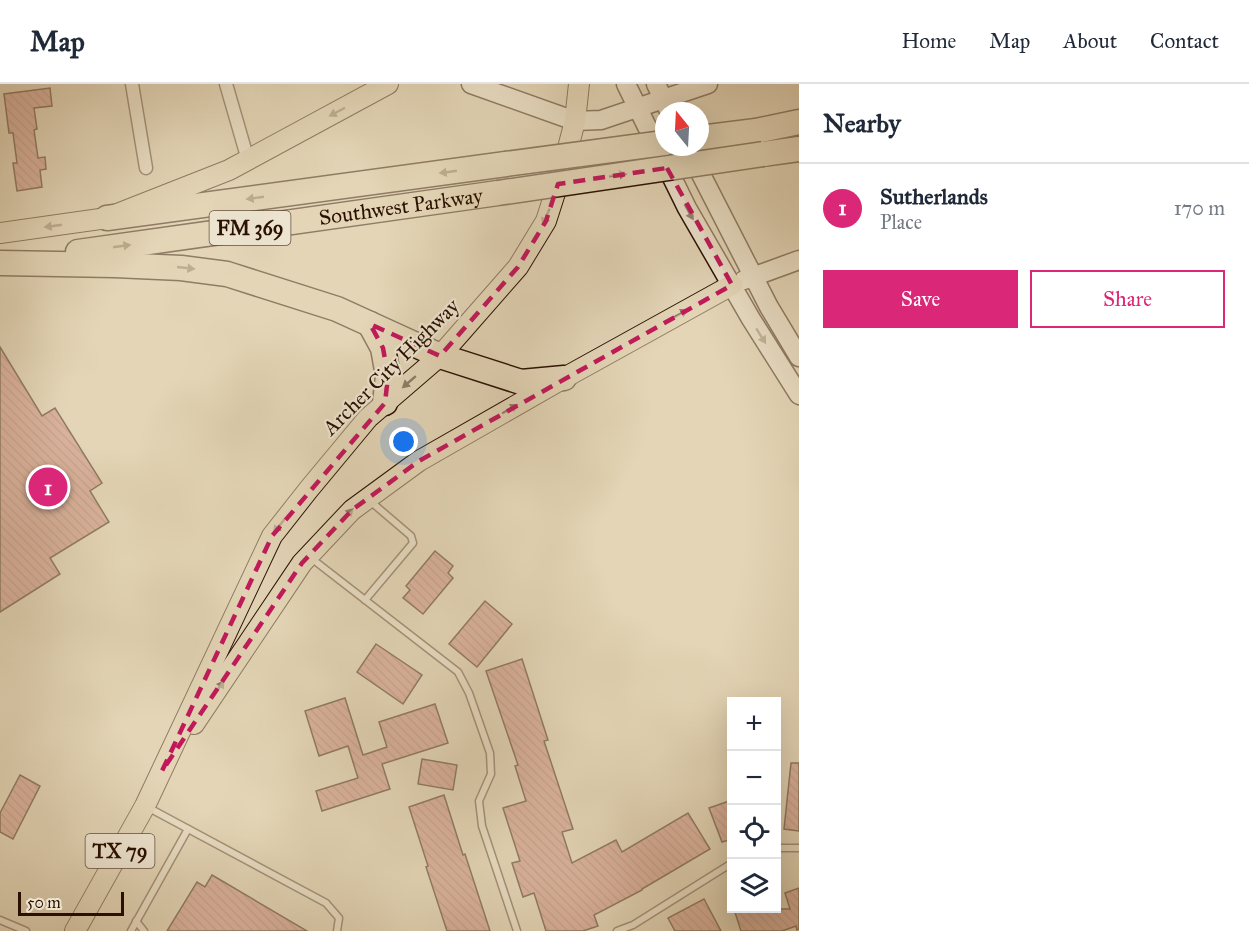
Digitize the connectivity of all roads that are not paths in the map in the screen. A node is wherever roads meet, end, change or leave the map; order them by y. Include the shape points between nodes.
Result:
1 (132, 84) edge
2 (226, 84) edge
3 (388, 84) edge
4 (471, 84) edge
5 (579, 84) edge
6 (626, 84) edge
7 (708, 84) edge
8 (663, 98) edge
9 (637, 107) junction
10 (575, 121) junction
11 (799, 122) edge
12 (709, 137) edge
13 (655, 144) edge
14 (799, 149) edge
15 (692, 156) edge
16 (248, 160) junction
17 (146, 168) dead end
18 (107, 218) junction
19 (0, 233) edge
20 (799, 260) edge
21 (1, 263) edge
22 (753, 276) junction
23 (732, 285) junction
24 (370, 324) junction
25 (440, 356) junction
26 (799, 357) edge
27 (564, 378) junction
28 (799, 395) edge
29 (385, 403) junction
30 (367, 499) junction
31 (308, 556) junction
32 (365, 600) junction
33 (162, 771) junction
34 (145, 806) junction
35 (188, 829) junction
36 (781, 848) edge
37 (799, 848) edge
38 (727, 866) edge
39 (0, 920) edge
40 (136, 921) junction
41 (26, 931) edge
42 (75, 931) edge
43 (130, 931) edge
44 (144, 931) edge
45 (337, 931) edge
46 (517, 931) edge
47 (617, 931) edge

1 - 17 street
2 - 16 street
3 -> 16 main road
4 - 10 main road
5 - 10 main road, Archer City Highway / TX 79
6 - 9 main road
7 - 8 main road
8 - 9 main road
9 - 10 main road via 600,120
9 -> 23 main road via 687,208
10 -> 25 main road, Archer City Highway / TX 79 via 546,221 518,267
11 - 12 highway
13 -> 18 highway, Southwest Parkway / FM 369, bridge
21 -> 14 highway, Southwest Parkway / FM 369, bridge
15 - 22 main road
16 - 18 main road
18 -> 19 main road, Southwest Parkway / FM 369
20 - 22 main road, TX 79
21 -> 24 highway via 170,267 227,274 337,309
22 - 23 main road, TX 79
22 - 26 main road
27 -> 23 main road, Archer City Highway / TX 79
23 -> 28 main road
24 - 25 highway
24 - 29 highway via 383,348 388,376
25 - 27 highway via 521,382
25 -> 29 main road, Archer City Highway / TX 79
30 -> 27 main road, Archer City Highway / TX 79 via 419,461
29 -> 33 main road, Archer City Highway / TX 79 via 368,418 272,536
31 -> 30 main road, Archer City Highway / TX 79
30 - 32 lane via 411,536 413,543
31 - 32 lane
33 -> 31 main road, Archer City Highway / TX 79
32 - 46 lane via 458,672 470,693 490,753 491,774 479,801 482,826
33 - 34 main road, Archer City Highway / TX 79
34 - 35 lane
34 - 42 main road, Archer City Highway / TX 79
35 - 40 lane
35 - 45 lane via 326,903 339,918
36 - 37 lane
38 - 47 lane
39 - 41 lane
40 - 43 lane
40 - 44 lane

